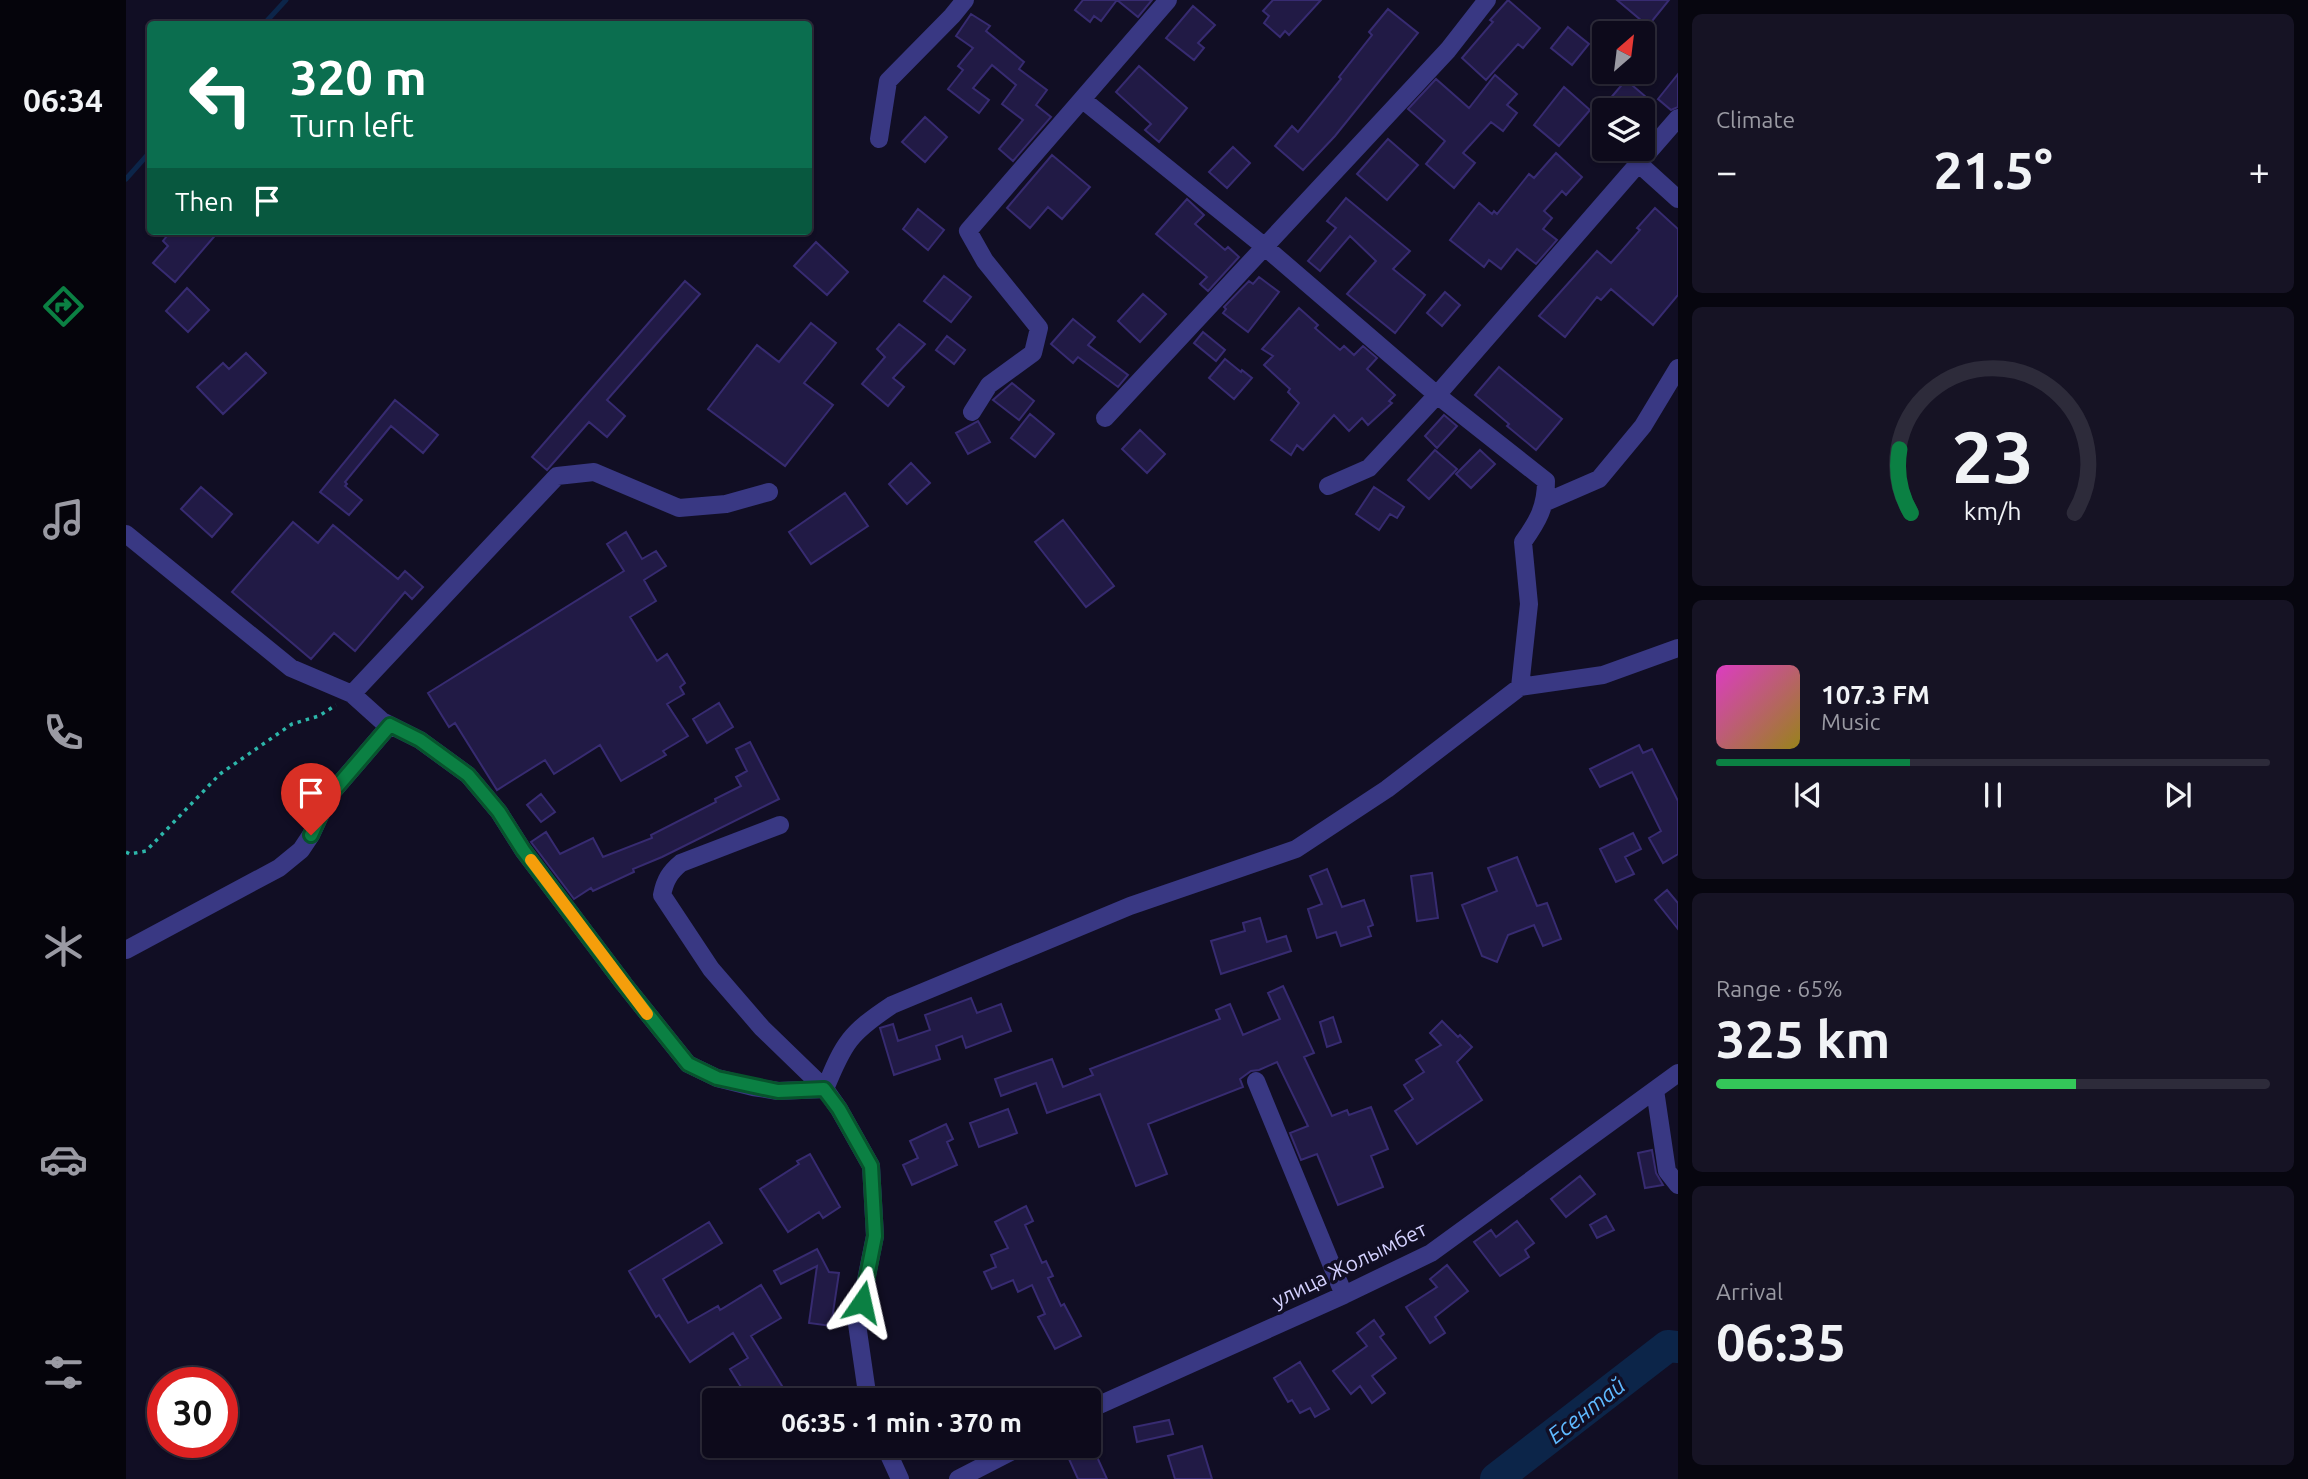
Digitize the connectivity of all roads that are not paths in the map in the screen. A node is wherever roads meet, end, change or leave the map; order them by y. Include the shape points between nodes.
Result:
1 (965, 0) edge
2 (1168, 0) edge
3 (1487, 0) edge
4 (1083, 100) junction
5 (1678, 118) edge
6 (879, 139) dead end
7 (1637, 162) junction
8 (1678, 199) edge
9 (1265, 247) junction
10 (1678, 368) edge
11 (1437, 395) junction
12 (972, 412) dead end
13 (1105, 418) dead end
14 (1328, 486) dead end
15 (769, 492) dead end
16 (1546, 502) junction
17 (126, 534) edge
18 (1678, 648) edge
19 (1520, 687) junction
20 (352, 694) junction
21 (390, 725) junction
22 (780, 825) dead end
23 (126, 950) edge
24 (1678, 1073) edge
25 (1256, 1081) dead end
26 (824, 1089) junction
27 (1655, 1090) junction
28 (1678, 1185) edge
29 (1344, 1295) junction
30 (866, 1388) edge
31 (1101, 1404) edge
32 (890, 1458) edge
33 (999, 1458) edge
34 (900, 1479) edge
35 (958, 1479) edge

1 - 6 street via 888,81
2 - 4 street
3 - 9 street via 1448,50
4 - 9 street
4 - 12 street via 968,231 985,261 1039,328 1033,353 989,385
5 - 7 street
7 - 8 street
7 - 11 street
9 - 11 street
9 - 13 street
10 - 16 street via 1643,426 1599,479
11 - 14 street via 1369,468
11 - 16 street via 1546,481
15 - 20 street via 726,504 680,509 594,472 557,476
16 - 19 street via 1523,542 1529,604
17 - 20 street via 291,668
18 - 19 street via 1603,675
19 - 26 street via 1387,789 1296,849 1130,906 892,1004 861,1025 842,1049
20 - 21 street
21 - 23 street via 329,796 301,850 279,868
21 - 26 street via 420,740 468,775 688,1064 717,1078 778,1091
22 - 26 street via 681,863 671,871 662,895 711,969
24 - 27 street, улица Жолымбет
25 - 29 street
26 - 30 street via 871,1166 875,1236 857,1324
27 - 28 street via 1667,1171
27 - 29 street, улица Жолымбет via 1431,1252
29 - 31 street, улица Жолымбет
32 - 34 street
33 - 35 street

